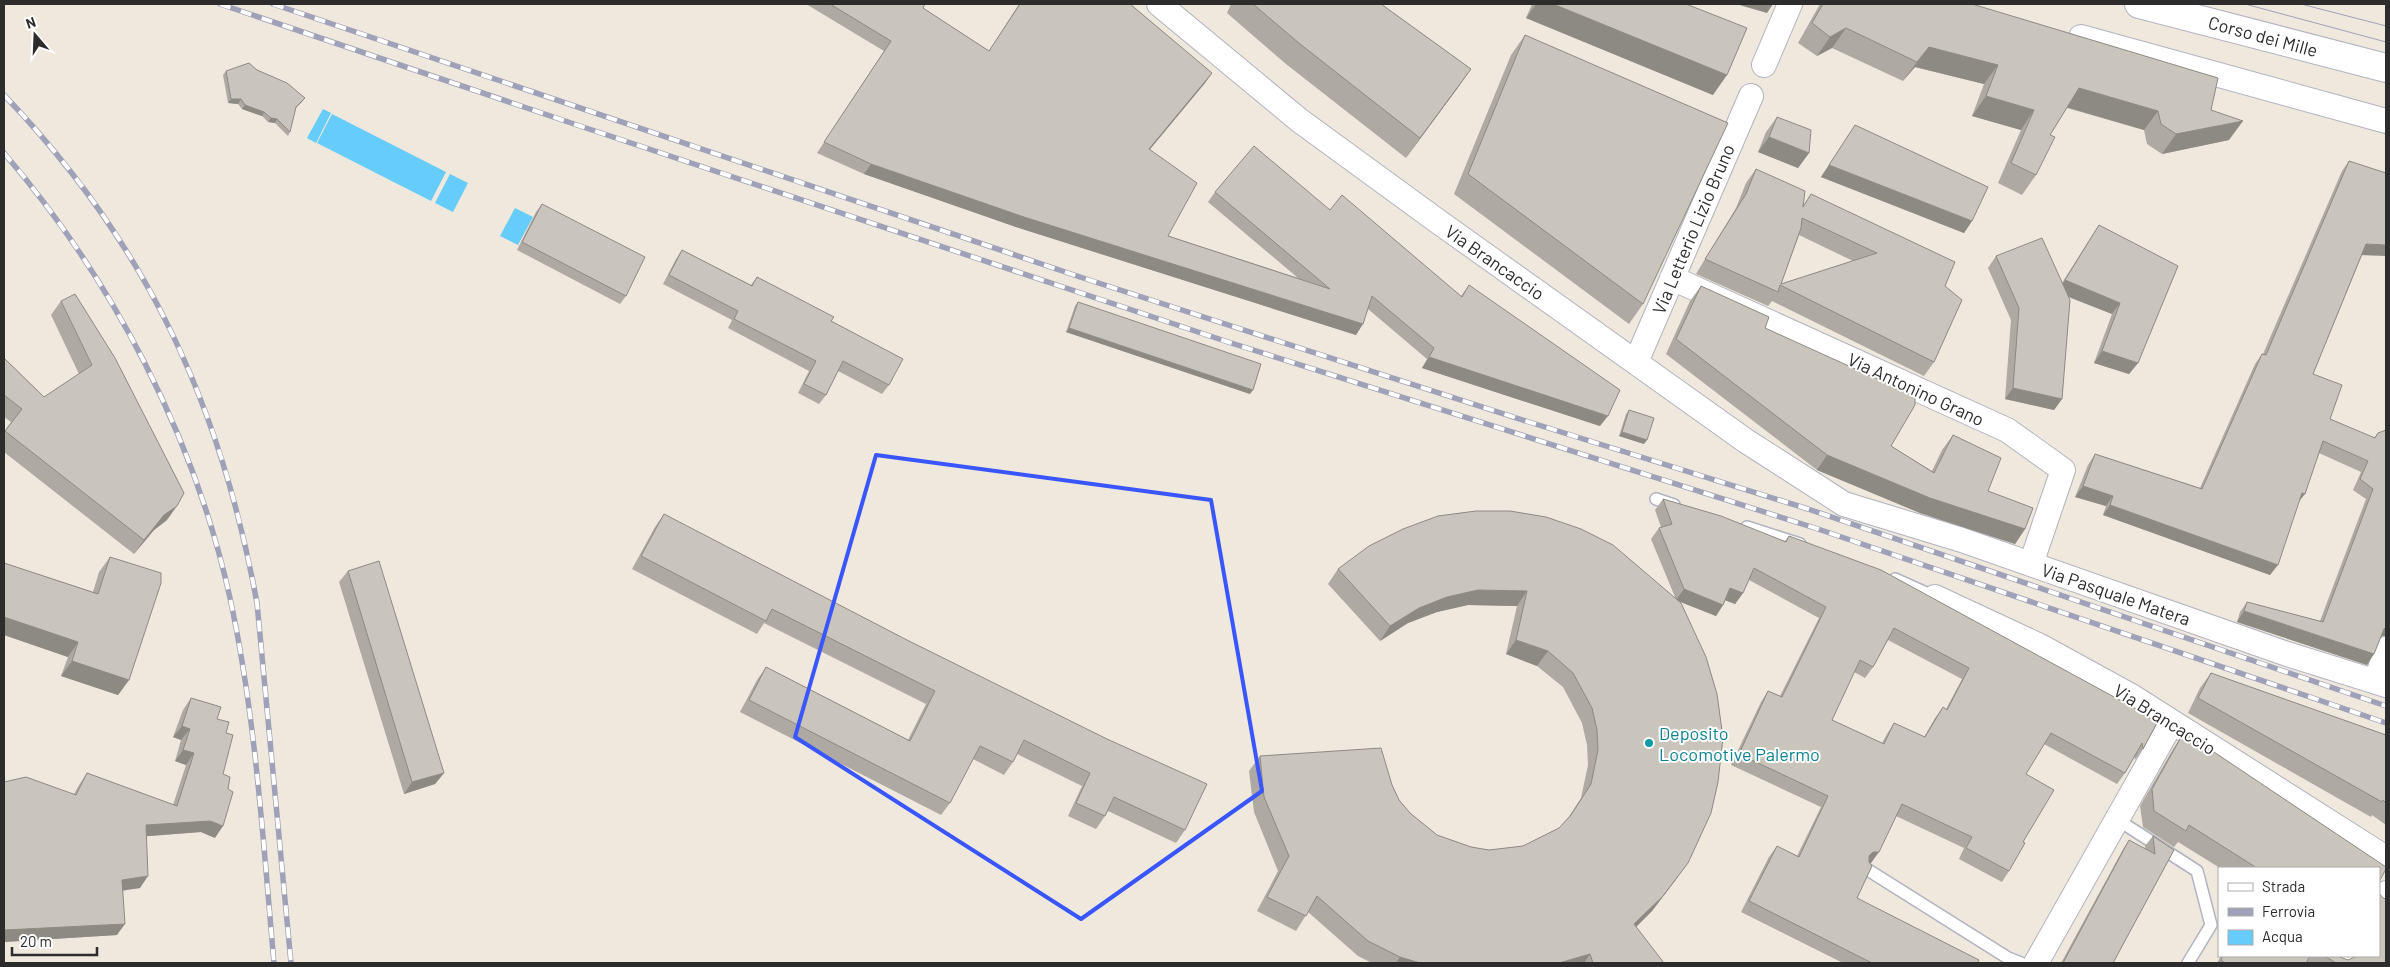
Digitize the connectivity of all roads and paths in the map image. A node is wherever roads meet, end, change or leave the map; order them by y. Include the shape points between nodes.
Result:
1 (1159, 4) edge
2 (1790, 4) edge
3 (2139, 4) edge
4 (2063, 32) edge
5 (1764, 65) dead end
6 (2386, 68) edge
7 (1750, 96) dead end
8 (2386, 121) edge
9 (1672, 278) junction
10 (1636, 362) junction
11 (1656, 499) dead end
12 (1844, 504) joint
13 (1684, 508) edge
14 (1731, 522) edge
15 (1816, 549) edge
16 (2031, 564) junction
17 (1880, 572) edge
18 (1935, 596) joint
19 (2386, 648) edge
20 (2381, 683) edge
21 (2172, 722) junction
22 (2118, 820) junction
23 (2386, 858) edge
24 (1868, 870) edge
25 (2007, 960) edge
26 (2021, 963) edge
27 (2036, 963) edge
28 (2188, 963) edge

1 - 10 street, Via Brancaccio via 1299,120
2 - 5 street
3 - 6 street, Corso dei Mille
4 - 8 street
7 - 9 street, Via Letterio Lizio Bruno
9 - 10 street, Via Letterio Lizio Bruno
9 - 16 street, Via Antonino Grano via 2007,430 2063,470
10 - 12 street, Via Brancaccio via 1746,441
11 - 13 lane
12 - 16 street, Via Pasquale Matera
14 - 15 lane
16 - 20 street, Via Pasquale Matera via 2287,654
17 - 18 lane
18 - 21 street, Via Brancaccio via 2040,646
19 - 20 street
21 - 22 street
21 - 23 street, Via Brancaccio
22 - 27 street
22 - 28 lane via 2197,871 2211,925
24 - 25 lane
25 - 26 lane

